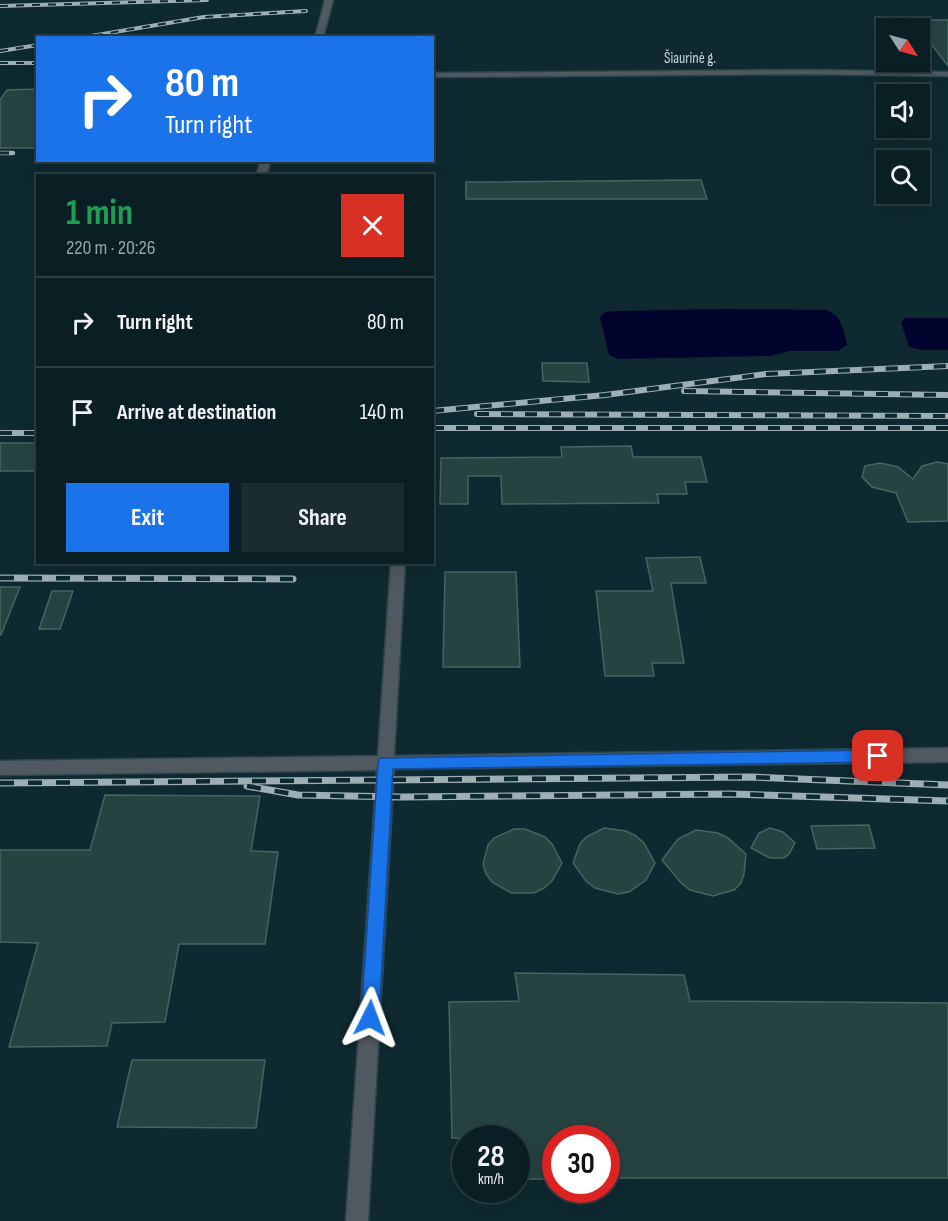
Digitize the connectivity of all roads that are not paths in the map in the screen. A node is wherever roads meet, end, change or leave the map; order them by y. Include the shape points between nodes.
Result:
1 (329, 0) edge
2 (320, 36) edge
3 (948, 74) edge
4 (434, 75) edge
5 (398, 564) edge
6 (948, 755) edge
7 (385, 763) junction
8 (0, 768) edge
9 (357, 1221) edge

1 - 2 street
3 - 4 street, Šiaurinė g.
5 - 7 street
6 - 7 street
7 - 8 street
7 - 9 street

